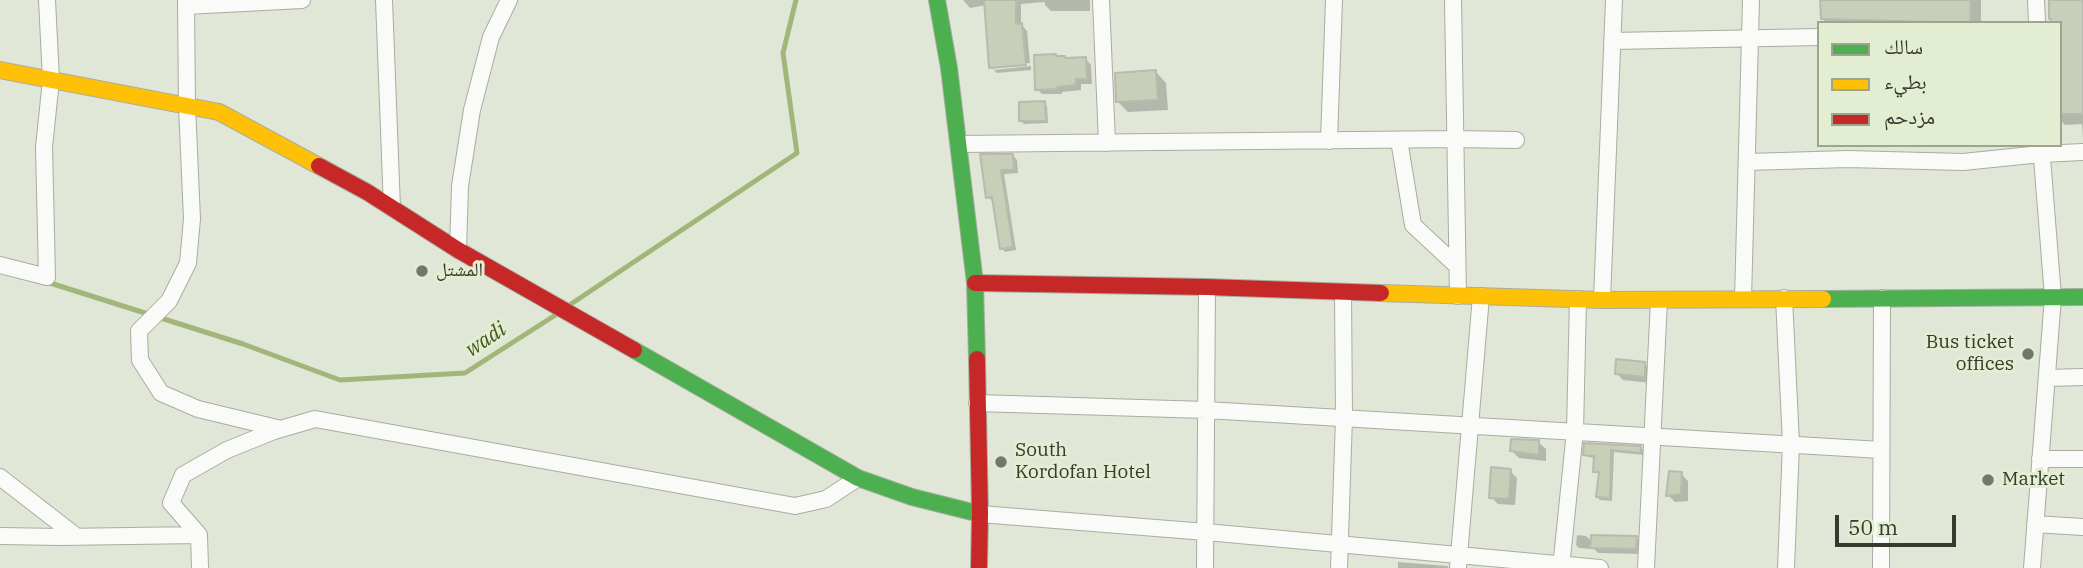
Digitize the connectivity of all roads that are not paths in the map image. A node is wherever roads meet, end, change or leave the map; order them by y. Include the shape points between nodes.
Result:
1 (47, 0) edge
2 (302, 0) edge
3 (384, 0) edge
4 (509, 0) edge
5 (937, 0) edge
6 (1101, 0) edge
7 (1334, 0) edge
8 (1453, 0) edge
9 (1614, 0) edge
10 (1751, 0) edge
11 (2036, 0) edge
12 (186, 3) edge
13 (2037, 21) edge
14 (1817, 37) edge
15 (1751, 38) junction
16 (1612, 41) junction
17 (0, 70) edge
18 (51, 80) junction
19 (187, 106) junction
20 (1455, 139) junction
21 (1399, 140) junction
22 (1516, 140) dead end
23 (1329, 141) junction
24 (1107, 143) junction
25 (958, 144) junction
26 (2041, 150) edge
27 (2083, 152) edge
28 (1747, 162) junction
29 (392, 208) junction
30 (458, 250) junction
31 (0, 265) edge
32 (1457, 266) junction
33 (975, 283) junction
34 (1206, 287) junction
35 (1343, 293) junction
36 (1458, 296) junction
37 (1481, 296) junction
38 (2053, 297) junction
39 (2083, 297) edge
40 (1784, 298) junction
41 (1882, 298) junction
42 (1578, 299) junction
43 (1602, 299) junction
44 (1743, 299) junction
45 (1659, 300) junction
46 (2083, 377) edge
47 (2047, 378) junction
48 (977, 403) junction
49 (1206, 410) junction
50 (1344, 417) junction
51 (1470, 425) junction
52 (281, 429) junction
53 (1575, 431) junction
54 (1652, 436) junction
55 (1791, 444) junction
56 (1881, 450) junction
57 (2040, 459) junction
58 (2083, 459) edge
59 (0, 477) edge
60 (858, 478) junction
61 (980, 514) junction
62 (2035, 524) junction
63 (2083, 527) edge
64 (1206, 532) junction
65 (199, 535) junction
66 (0, 536) edge
67 (76, 536) junction
68 (1339, 545) junction
69 (1459, 562) edge
70 (1561, 566) edge
71 (200, 568) edge
72 (979, 568) edge
73 (1205, 568) edge
74 (1339, 568) edge
75 (1600, 568) edge
76 (1646, 568) edge
77 (1786, 568) edge
78 (1881, 568) edge
79 (2032, 568) edge

1 - 18 street
2 - 12 street
3 - 29 street
4 - 30 street via 491,37 472,110 460,186
5 - 25 street
6 - 24 street
7 - 23 street
8 - 20 street
9 - 16 street
10 - 15 street
11 - 13 street
12 - 19 street
14 - 15 street
15 - 16 street
15 - 28 street
16 - 43 street
17 - 18 street
18 - 19 street
18 - 31 street via 44,147 47,277
19 - 29 street via 219,112
19 - 52 street via 192,219 188,263 169,301 139,331 141,360 161,393 198,409
20 - 21 street
20 - 22 street
20 - 32 street
21 - 23 street
21 - 32 street via 1413,225
23 - 24 street
24 - 25 street
25 - 33 street
26 - 27 street
26 - 28 street via 1963,162
26 - 38 street
28 - 44 street
29 - 30 street
30 - 60 street
32 - 36 street
33 - 34 street
33 - 48 street
34 - 35 street
34 - 49 street
35 - 36 street
35 - 50 street
36 - 37 street
37 - 42 street
37 - 51 street
38 - 39 street
38 - 41 street
38 - 47 street
40 - 41 street
40 - 44 street
40 - 55 street
41 - 56 street
42 - 43 street
42 - 53 street
43 - 45 street
44 - 45 street
45 - 54 street
46 - 47 street
47 - 57 street
48 - 49 street
48 - 61 street
49 - 50 street
49 - 64 street
50 - 51 street
50 - 68 street
51 - 53 street
51 - 69 street
52 - 60 street via 315,419 795,506 826,499
52 - 65 street via 227,450 183,475 171,503
53 - 54 street
53 - 70 street
54 - 55 street
54 - 76 street
55 - 56 street
55 - 77 street
56 - 78 street
57 - 58 street
57 - 62 street
59 - 67 street
60 - 61 street
61 - 64 street
61 - 72 street
62 - 63 street
62 - 79 street
64 - 68 street
64 - 73 street
65 - 67 street
65 - 71 street
66 - 67 street
68 - 69 street
68 - 74 street
69 - 70 street
70 - 75 street

